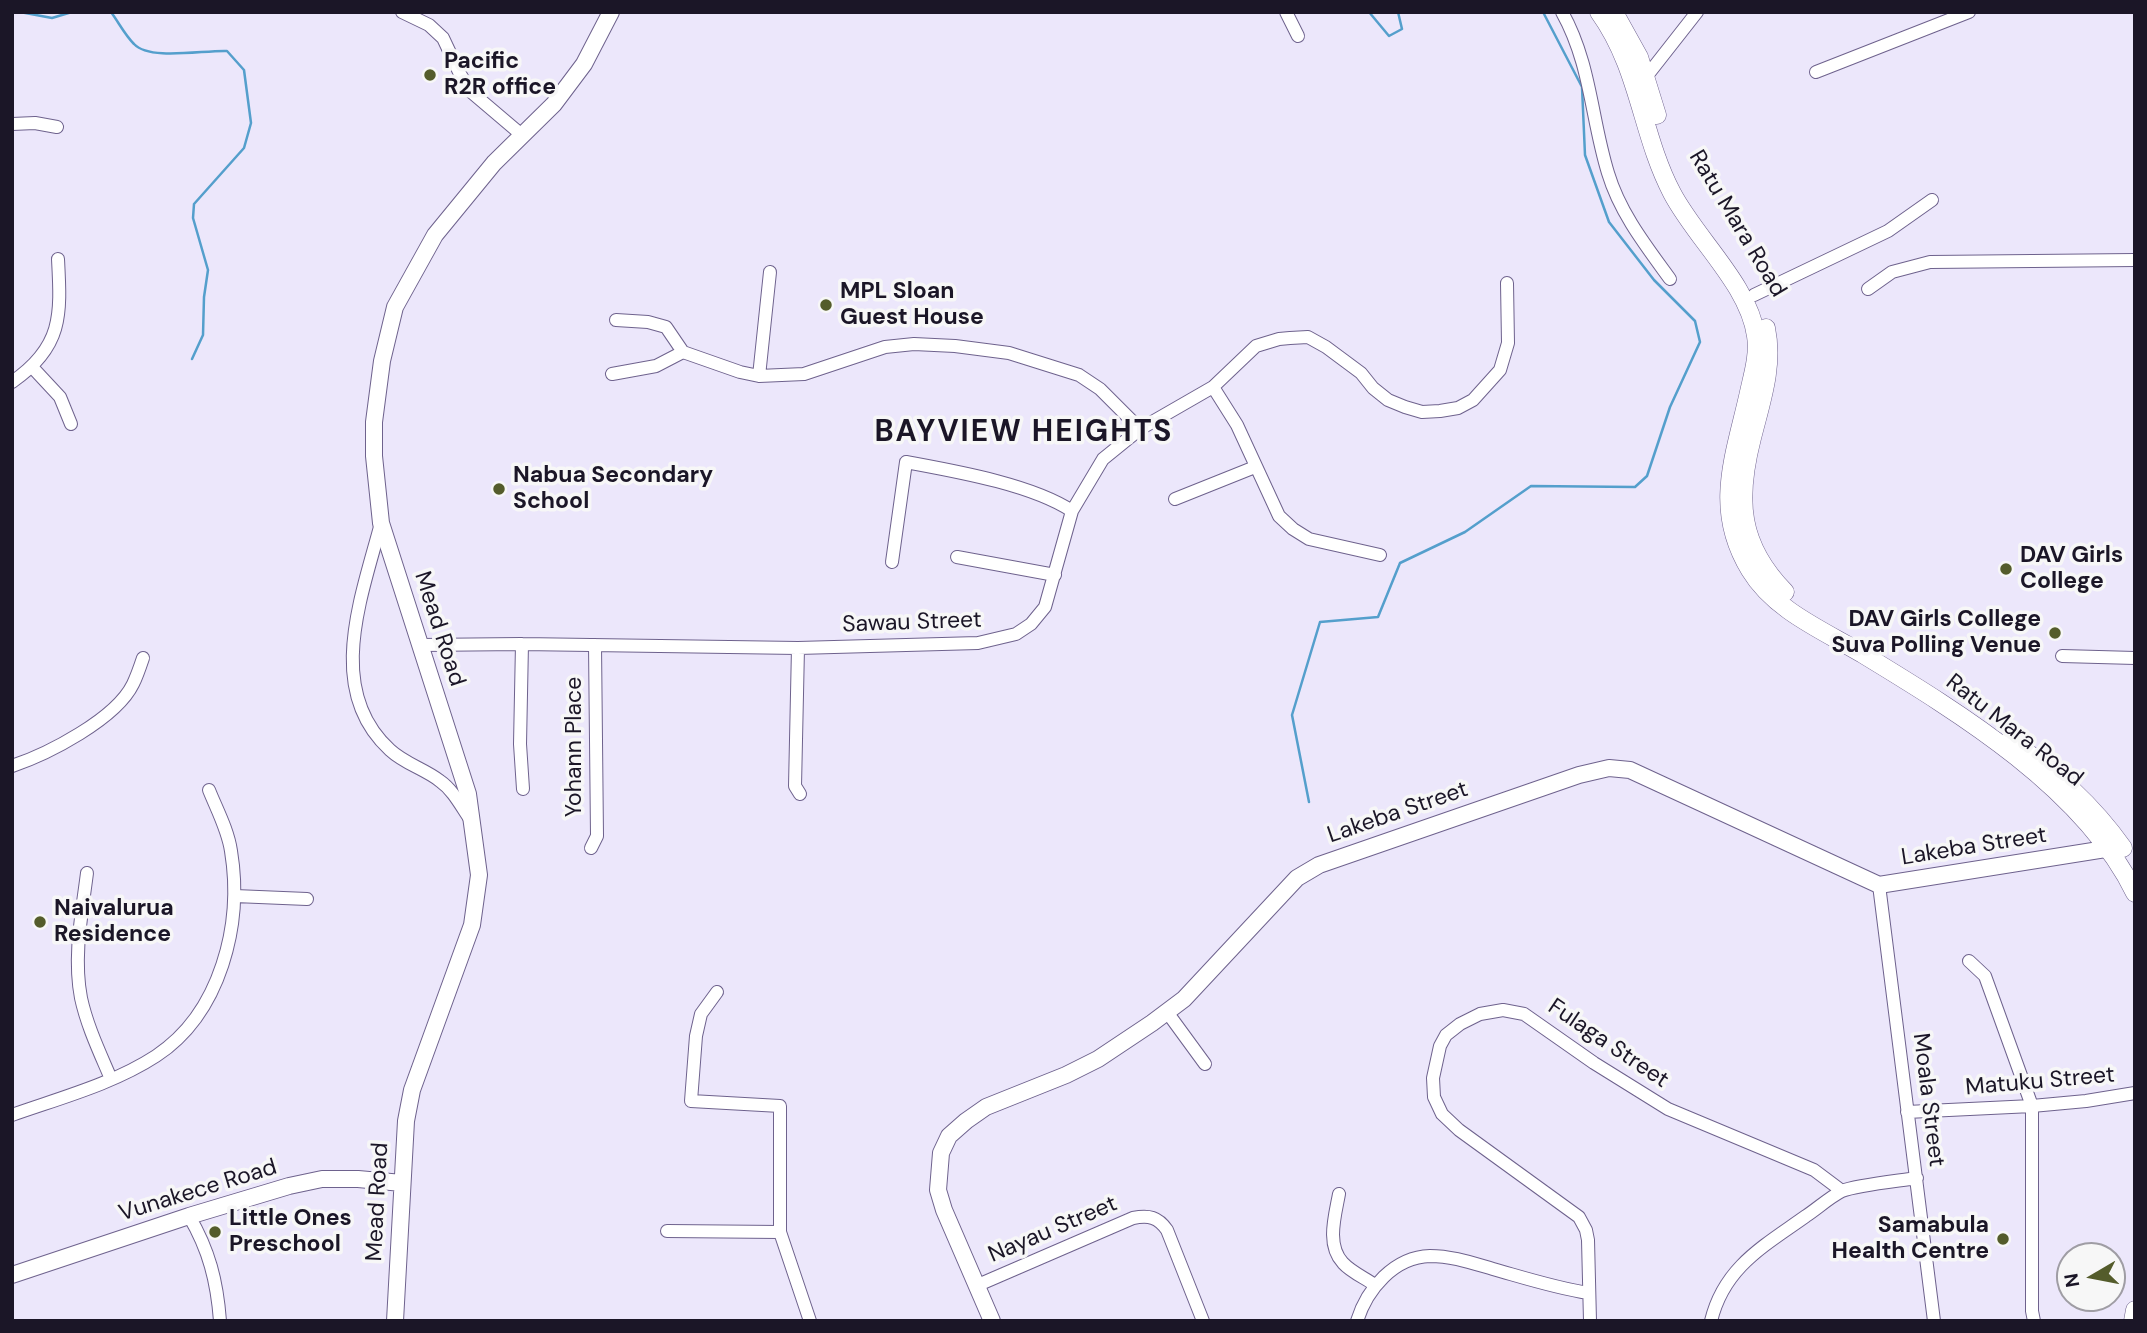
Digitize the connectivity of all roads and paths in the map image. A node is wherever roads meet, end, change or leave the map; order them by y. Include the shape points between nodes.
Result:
1 (402, 12) edge
2 (611, 12) edge
3 (1286, 12) edge
4 (1562, 12) edge
5 (1600, 12) edge
6 (1614, 12) edge
7 (1697, 12) edge
8 (1969, 12) edge
9 (1298, 36) dead end
10 (1639, 57) junction
11 (1662, 57) junction
12 (1816, 72) dead end
13 (1646, 77) junction
14 (12, 124) edge
15 (57, 127) dead end
16 (523, 136) junction
17 (1932, 200) dead end
18 (58, 259) dead end
19 (2135, 260) edge
20 (770, 272) dead end
21 (1670, 279) dead end
22 (1507, 282) dead end
23 (1868, 289) dead end
24 (1754, 295) junction
25 (616, 320) dead end
26 (683, 352) junction
27 (33, 368) junction
28 (612, 374) dead end
29 (759, 376) junction
30 (12, 382) edge
31 (1213, 387) junction
32 (71, 424) dead end
33 (1140, 429) junction
34 (1255, 467) junction
35 (1175, 499) dead end
36 (1072, 511) junction
37 (381, 523) junction
38 (1380, 555) dead end
39 (957, 557) dead end
40 (892, 562) dead end
41 (1055, 575) junction
42 (522, 644) junction
43 (420, 645) junction
44 (595, 645) junction
45 (798, 648) junction
46 (2063, 656) dead end
47 (143, 658) dead end
48 (2135, 658) edge
49 (12, 766) edge
50 (523, 789) dead end
51 (209, 790) dead end
52 (800, 794) dead end
53 (472, 822) junction
54 (591, 848) dead end
55 (2115, 848) junction
56 (2135, 868) edge
57 (87, 873) dead end
58 (1880, 885) junction
59 (2135, 893) edge
60 (235, 896) junction
61 (307, 899) dead end
62 (1969, 961) dead end
63 (716, 992) dead end
64 (1167, 1012) junction
65 (1205, 1064) dead end
66 (111, 1079) junction
67 (2135, 1093) edge
68 (2032, 1106) junction
69 (1907, 1112) junction
70 (12, 1115) edge
71 (1917, 1178) junction
72 (402, 1183) junction
73 (1842, 1191) junction
74 (1339, 1194) dead end
75 (189, 1216) junction
76 (667, 1231) dead end
77 (780, 1232) junction
78 (12, 1275) edge
79 (978, 1284) junction
80 (1375, 1285) junction
81 (1588, 1293) junction
82 (2135, 1310) edge
83 (220, 1321) edge
84 (395, 1321) edge
85 (810, 1321) edge
86 (992, 1321) edge
87 (1203, 1321) edge
88 (1357, 1321) edge
89 (1590, 1321) edge
90 (1711, 1321) edge
91 (1934, 1321) edge
92 (2034, 1321) edge
93 (2133, 1321) edge

1 - 16 street via 443,38 470,91
2 - 16 main road, Mead Road via 584,64
3 - 9 street
4 - 21 street via 1585,64 1614,190 1634,229
5 - 55 highway, Ratu Mara Road via 1627,63 1667,182 1745,303 1755,327 1755,364 1728,495 1732,525 1750,570 1771,596 1806,621 1922,691 2003,748
6 - 10 highway, Ratu Mara Road
7 - 11 street
8 - 12 street
10 - 11 street
10 - 13 highway, Ratu Mara Road
11 - 13 street
13 - 24 highway, Ratu Mara Road via 1677,177
14 - 15 street via 35,122
16 - 37 main road, Mead Road via 447,217 395,307 374,422
17 - 24 street via 1888,231
18 - 27 street via 60,312 54,334
19 - 23 street via 1930,262 1892,272
20 - 29 street
22 - 31 street, Sawau Street via 1508,344 1500,370 1473,400 1458,408 1422,412 1388,400 1343,358 1308,337 1256,346
24 - 55 highway, Ratu Mara Road via 1769,341 1768,359 1742,496 1747,530 1761,565 1789,597 1933,684 2050,769 2091,808
25 - 26 street via 666,327
26 - 28 street via 656,366
26 - 29 street
27 - 30 street
27 - 32 street via 60,397
29 - 33 street via 804,374 886,347 914,344 981,349 1079,375 1100,388
31 - 33 street, Sawau Street
31 - 34 street via 1237,425
33 - 36 street, Sawau Street via 1103,459
34 - 35 street
34 - 38 street via 1279,516 1293,529 1310,539
36 - 40 street via 989,480 906,462
36 - 41 street, Sawau Street
37 - 43 main road, Mead Road
37 - 53 street via 352,646 356,694 382,743 439,780
39 - 41 street
41 - 45 street, Sawau Street via 1045,607 1031,624 999,639
42 - 43 street, Sawau Street
42 - 44 street, Sawau Street
42 - 50 street
43 - 53 main road, Mead Road via 468,794
44 - 45 street, Sawau Street
44 - 54 street, Yohann Place via 597,836
45 - 52 street via 795,786
46 - 48 street
47 - 49 street via 133,686 115,707 66,742
51 - 60 street via 230,848
53 - 72 main road, Mead Road via 479,876 472,925 412,1090
55 - 56 highway, Ratu Mara Road
55 - 58 main road, Lakeba Street
55 - 59 highway, Ratu Mara Road
57 - 66 street via 78,940 81,996
58 - 64 main road, Lakeba Street via 1630,769 1609,768 1319,865 1297,878
58 - 69 street, Moala Street
60 - 61 street
60 - 66 street via 220,972 196,1016 156,1056
62 - 68 street via 1985,976
63 - 77 street via 701,1014 691,1101 780,1106
64 - 65 street
64 - 79 main road, Lakeba Street via 1098,1059 986,1107 949,1136 941,1153 938,1190
66 - 70 street
67 - 68 street, Matuku Street
68 - 69 street, Matuku Street
68 - 92 street
69 - 71 street, Moala Street
71 - 73 street
71 - 91 street, Moala Street
72 - 75 main road, Vunakece Road via 322,1179
72 - 84 main road, Mead Road
73 - 81 street, Fulaga Street via 1814,1171 1668,1109 1524,1014 1503,1010 1480,1014 1446,1035 1433,1079 1434,1097 1442,1114 1459,1130 1579,1217 1588,1240
73 - 90 street via 1750,1256 1720,1291
74 - 80 street via 1334,1248 1342,1263
75 - 78 main road, Vunakece Road
75 - 83 street via 204,1241 213,1271
76 - 77 street
77 - 85 street
79 - 86 main road, Lakeba Street
79 - 87 street, Nayau Street via 1147,1216 1160,1220 1167,1230
80 - 81 street via 1391,1272 1427,1256
80 - 88 street
81 - 89 street, Fulaga Street
82 - 93 highway

